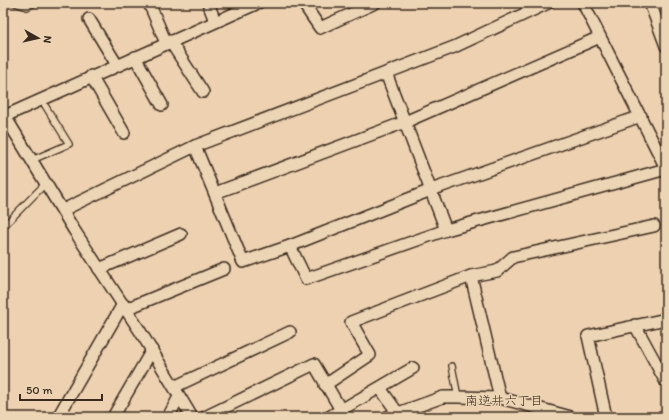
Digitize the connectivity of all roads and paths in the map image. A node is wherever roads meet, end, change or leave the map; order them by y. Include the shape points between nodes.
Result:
1 (15, 3) edge
2 (34, 3) edge
3 (149, 3) edge
4 (208, 3) edge
5 (258, 3) edge
6 (303, 3) edge
7 (375, 3) edge
8 (548, 3) edge
9 (583, 3) edge
10 (650, 3) edge
11 (89, 19) dead end
12 (215, 21) junction
13 (600, 36) junction
14 (168, 42) junction
15 (666, 46) edge
16 (135, 57) junction
17 (117, 65) junction
18 (386, 73) junction
19 (91, 76) junction
20 (203, 92) dead end
21 (41, 99) junction
22 (162, 105) dead end
23 (4, 115) edge
24 (640, 116) junction
25 (405, 122) junction
26 (124, 132) dead end
27 (195, 146) junction
28 (32, 160) junction
29 (666, 169) edge
30 (45, 184) junction
31 (431, 190) junction
32 (215, 193) junction
33 (63, 210) junction
34 (654, 226) dead end
35 (3, 227) edge
36 (446, 230) junction
37 (181, 234) dead end
38 (290, 246) junction
39 (99, 269) junction
40 (224, 269) dead end
41 (471, 276) junction
42 (124, 307) junction
43 (666, 319) edge
44 (635, 326) junction
45 (290, 332) dead end
46 (152, 350) junction
47 (452, 366) dead end
48 (413, 368) dead end
49 (666, 382) edge
50 (324, 385) junction
51 (380, 388) junction
52 (176, 392) junction
53 (458, 397) junction
54 (500, 398) junction
55 (341, 410) junction
56 (411, 413) edge
57 (62, 415) edge
58 (392, 415) edge
59 (564, 416) edge
60 (113, 417) edge
61 (168, 417) edge
62 (192, 417) edge
63 (206, 417) edge
64 (329, 417) edge
65 (606, 417) edge

1 - 2 lane via 26,7
3 - 14 street
4 - 12 street
5 - 12 street
6 - 7 street via 320,28
8 - 18 street via 454,47
9 - 13 street
10 - 15 street
11 - 17 street
12 - 14 street
13 - 24 street
13 - 25 street
14 - 16 street
14 - 20 street
16 - 17 street
16 - 22 street
17 - 19 street
18 - 25 street
18 - 27 street
19 - 21 street
19 - 26 street
21 - 23 street
21 - 28 lane via 69,144
23 - 28 street
24 - 29 street
24 - 31 street
25 - 31 street
25 - 32 street
27 - 32 street
27 - 33 street
28 - 30 street
29 - 36 street
30 - 33 street
30 - 35 lane
31 - 36 street
31 - 38 street
32 - 38 street via 243,262
33 - 39 street
34 - 41 street via 513,257 497,271
36 - 38 street via 306,279
37 - 39 street
39 - 42 street
40 - 42 street
41 - 50 street via 351,322 370,355
41 - 54 street
42 - 46 street
42 - 57 street
43 - 44 street
44 - 49 street
44 - 65 street via 588,336
45 - 52 street
46 - 52 street
46 - 60 street
47 - 53 lane
48 - 51 street
50 - 55 street
50 - 63 street via 314,364
51 - 55 street
51 - 58 street
52 - 61 street
52 - 62 street
53 - 54 street
53 - 56 street via 443,397
54 - 59 street
55 - 64 street
56 - 58 street

